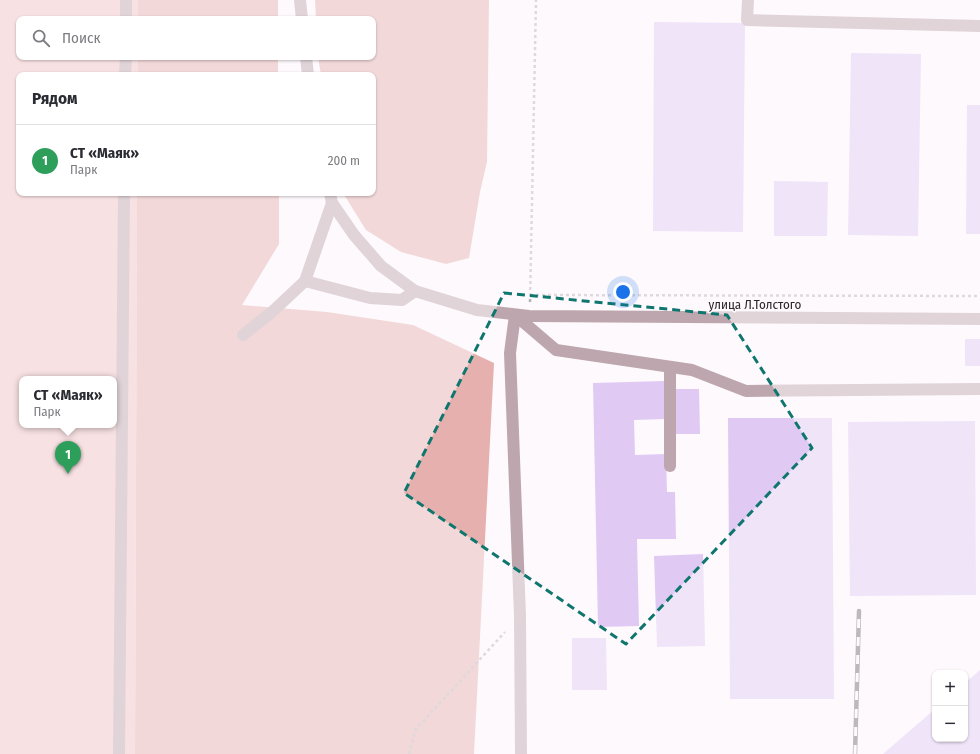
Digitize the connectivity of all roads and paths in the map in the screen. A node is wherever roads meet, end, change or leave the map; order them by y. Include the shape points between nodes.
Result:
1 (126, 0) edge
2 (300, 0) edge
3 (536, 0) edge
4 (748, 0) edge
5 (126, 16) edge
6 (302, 16) edge
7 (980, 26) edge
8 (126, 60) edge
9 (306, 60) edge
10 (125, 72) edge
11 (308, 72) edge
12 (124, 196) edge
13 (331, 198) edge
14 (305, 281) junction
15 (415, 291) junction
16 (530, 295) junction
17 (980, 296) edge
18 (515, 315) junction
19 (530, 316) junction
20 (980, 319) edge
21 (243, 335) dead end
22 (670, 367) junction
23 (980, 389) edge
24 (670, 466) dead end
25 (520, 616) junction
26 (119, 754) edge
27 (408, 754) edge
28 (521, 754) edge

1 - 5 street
2 - 6 street
3 - 16 path
4 - 7 street via 748,20
8 - 10 street
9 - 11 street
12 - 26 street
13 - 14 street
13 - 15 street, улица Л.Толстого via 354,235 381,266
14 - 15 street via 370,298 402,300
14 - 21 street
15 - 18 street, улица Л.Толстого via 477,310
16 - 17 path
16 - 19 path
18 - 19 street, улица Л.Толстого
18 - 22 street via 556,350
18 - 25 street via 510,353
19 - 20 street, улица Л.Толстого
22 - 23 street via 692,370 746,391
22 - 24 street
25 - 27 path via 416,729
25 - 28 street

